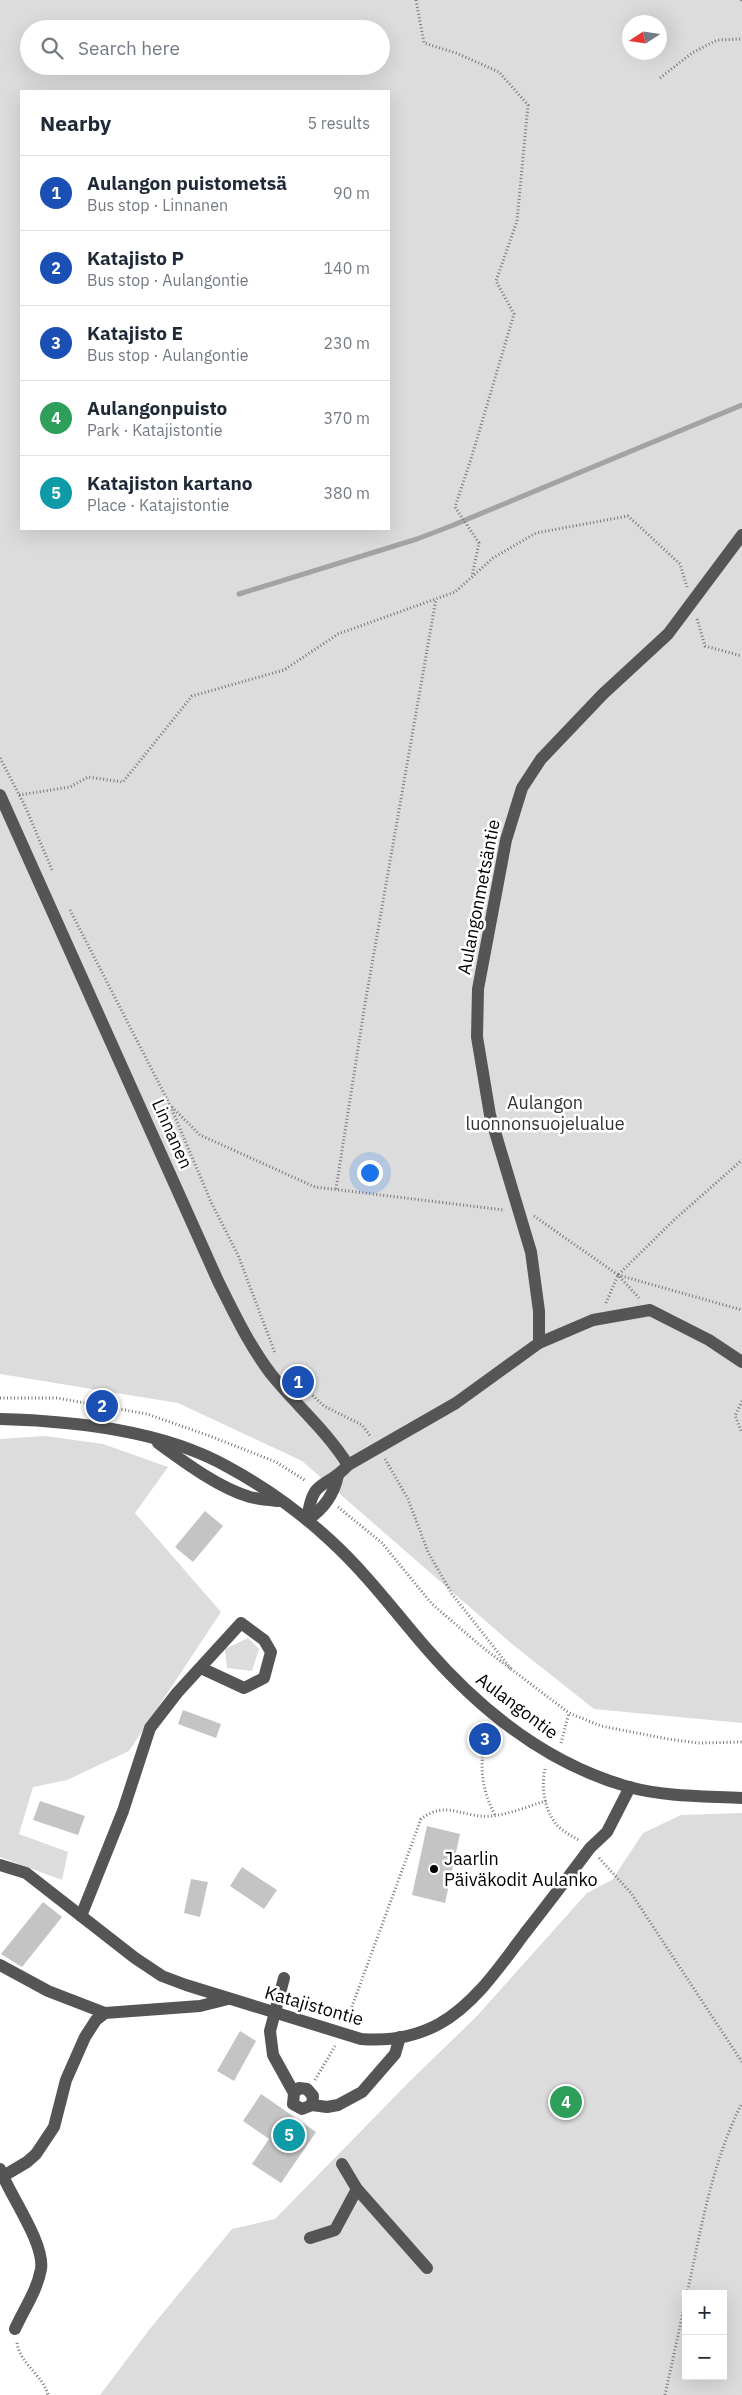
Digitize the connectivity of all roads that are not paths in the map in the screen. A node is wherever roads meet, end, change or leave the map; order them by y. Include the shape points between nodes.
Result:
1 (742, 535) edge
2 (0, 795) edge
3 (539, 1343) junction
4 (742, 1362) edge
5 (0, 1419) edge
6 (152, 1439) junction
7 (348, 1465) junction
8 (281, 1502) junction
9 (307, 1520) junction
10 (201, 1668) junction
11 (630, 1787) junction
12 (742, 1798) edge
13 (0, 1865) edge
14 (81, 1916) junction
15 (0, 1966) edge
16 (284, 1978) dead end
17 (231, 1999) junction
18 (274, 2012) junction
19 (105, 2013) junction
20 (400, 2037) junction
21 (294, 2093) junction
22 (312, 2105) junction
23 (342, 2164) dead end
24 (1, 2174) edge
25 (357, 2189) junction
26 (310, 2238) dead end
27 (427, 2268) dead end
28 (15, 2330) road end

1 - 3 street, Aulangonmetsäntie via 668,634 603,694 541,759 522,788 506,840 478,989 477,1037 490,1115 531,1252 539,1312
2 - 7 street, Linnanen via 247,1339
3 - 4 street via 599,1319 650,1310 709,1340
3 - 7 street via 456,1403
5 - 6 street, Aulangontie via 81,1424
6 - 8 street, Aulangontie via 185,1447 227,1466
6 - 8 street, Aulangontie via 227,1487 250,1497
7 - 9 street via 316,1488
8 - 9 street, Aulangontie
9 - 11 street, Aulangontie via 368,1579 476,1702 533,1744 584,1770
10 - 10 street via 241,1623 264,1640 271,1652 264,1678 244,1688
10 - 14 street via 150,1728
11 - 12 street, Aulangontie via 682,1795
11 - 20 street, Katajistontie via 607,1832 590,1848 498,1970 473,1997 440,2023
13 - 14 street, Katajistontie via 26,1874
14 - 17 street, Katajistontie via 162,1976
15 - 19 street via 48,1991
16 - 18 street
17 - 18 street, Katajistontie
17 - 19 street via 200,2006
18 - 20 street, Katajistontie via 368,2040
18 - 21 street via 270,2031 274,2055
19 - 24 street via 84,2037 66,2080 54,2127 27,2162
20 - 22 street via 395,2054 362,2092 327,2108
21 - 22 street via 292,2100 296,2107 305,2109
21 - 22 street via 303,2088 309,2090 314,2098
23 - 25 street
24 - 28 street via 29,2227 41,2267 35,2290
25 - 26 street via 335,2230
25 - 27 street

